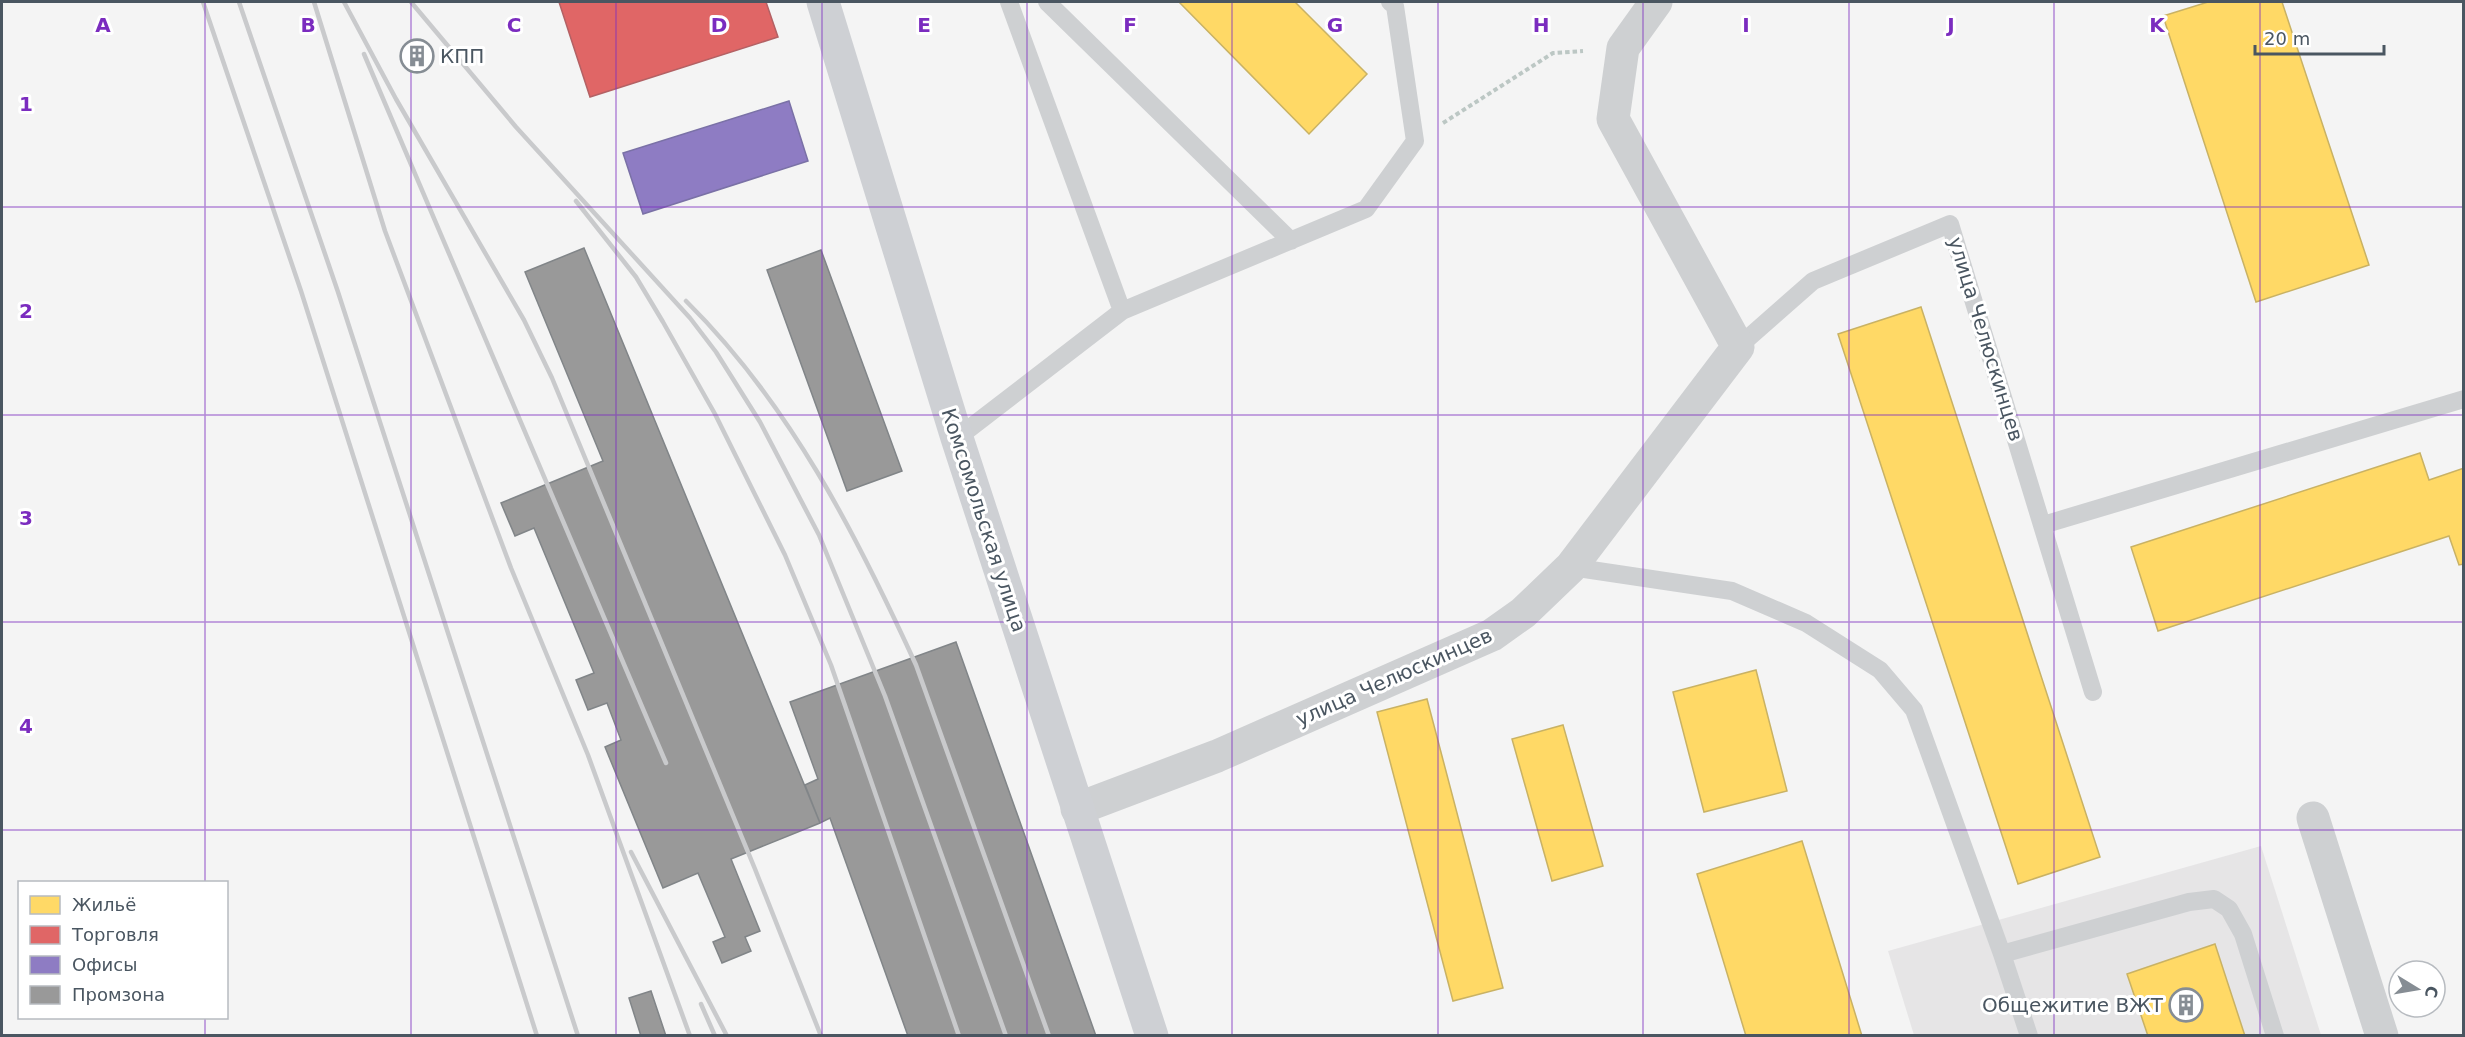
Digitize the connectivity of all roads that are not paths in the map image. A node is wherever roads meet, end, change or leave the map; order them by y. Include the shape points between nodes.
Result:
1 (824, 2) edge
2 (1009, 2) edge
3 (1047, 2) edge
4 (1390, 2) edge
5 (1656, 2) edge
6 (1291, 241) junction
7 (1122, 311) junction
8 (1738, 346) junction
9 (2463, 399) edge
10 (957, 438) junction
11 (2043, 525) junction
12 (1571, 567) junction
13 (2093, 692) dead end
14 (1077, 809) junction
15 (2313, 818) dead end
16 (2002, 954) junction
17 (1152, 1035) edge
18 (2029, 1035) edge
19 (2275, 1035) edge
20 (2382, 1035) edge

1 - 10 main road, Комсомольская улица
2 - 7 lane
3 - 6 lane
4 - 6 lane via 1395,6 1414,141 1366,209
5 - 8 street via 1623,48 1613,119
6 - 7 lane
7 - 10 lane
8 - 11 lane, улица Челюскинцев via 1813,280 1950,224
8 - 12 street, улица Челюскинцев
9 - 11 lane
10 - 14 main road, Комсомольская улица
11 - 13 lane, улица Челюскинцев
12 - 14 street, улица Челюскинцев via 1523,613 1492,635 1217,756
12 - 16 lane via 1732,591 1806,623 1880,670 1914,710
14 - 17 main road, Комсомольская улица
15 - 20 street
16 - 18 lane
16 - 19 lane via 2189,902 2214,899 2229,909 2243,934

